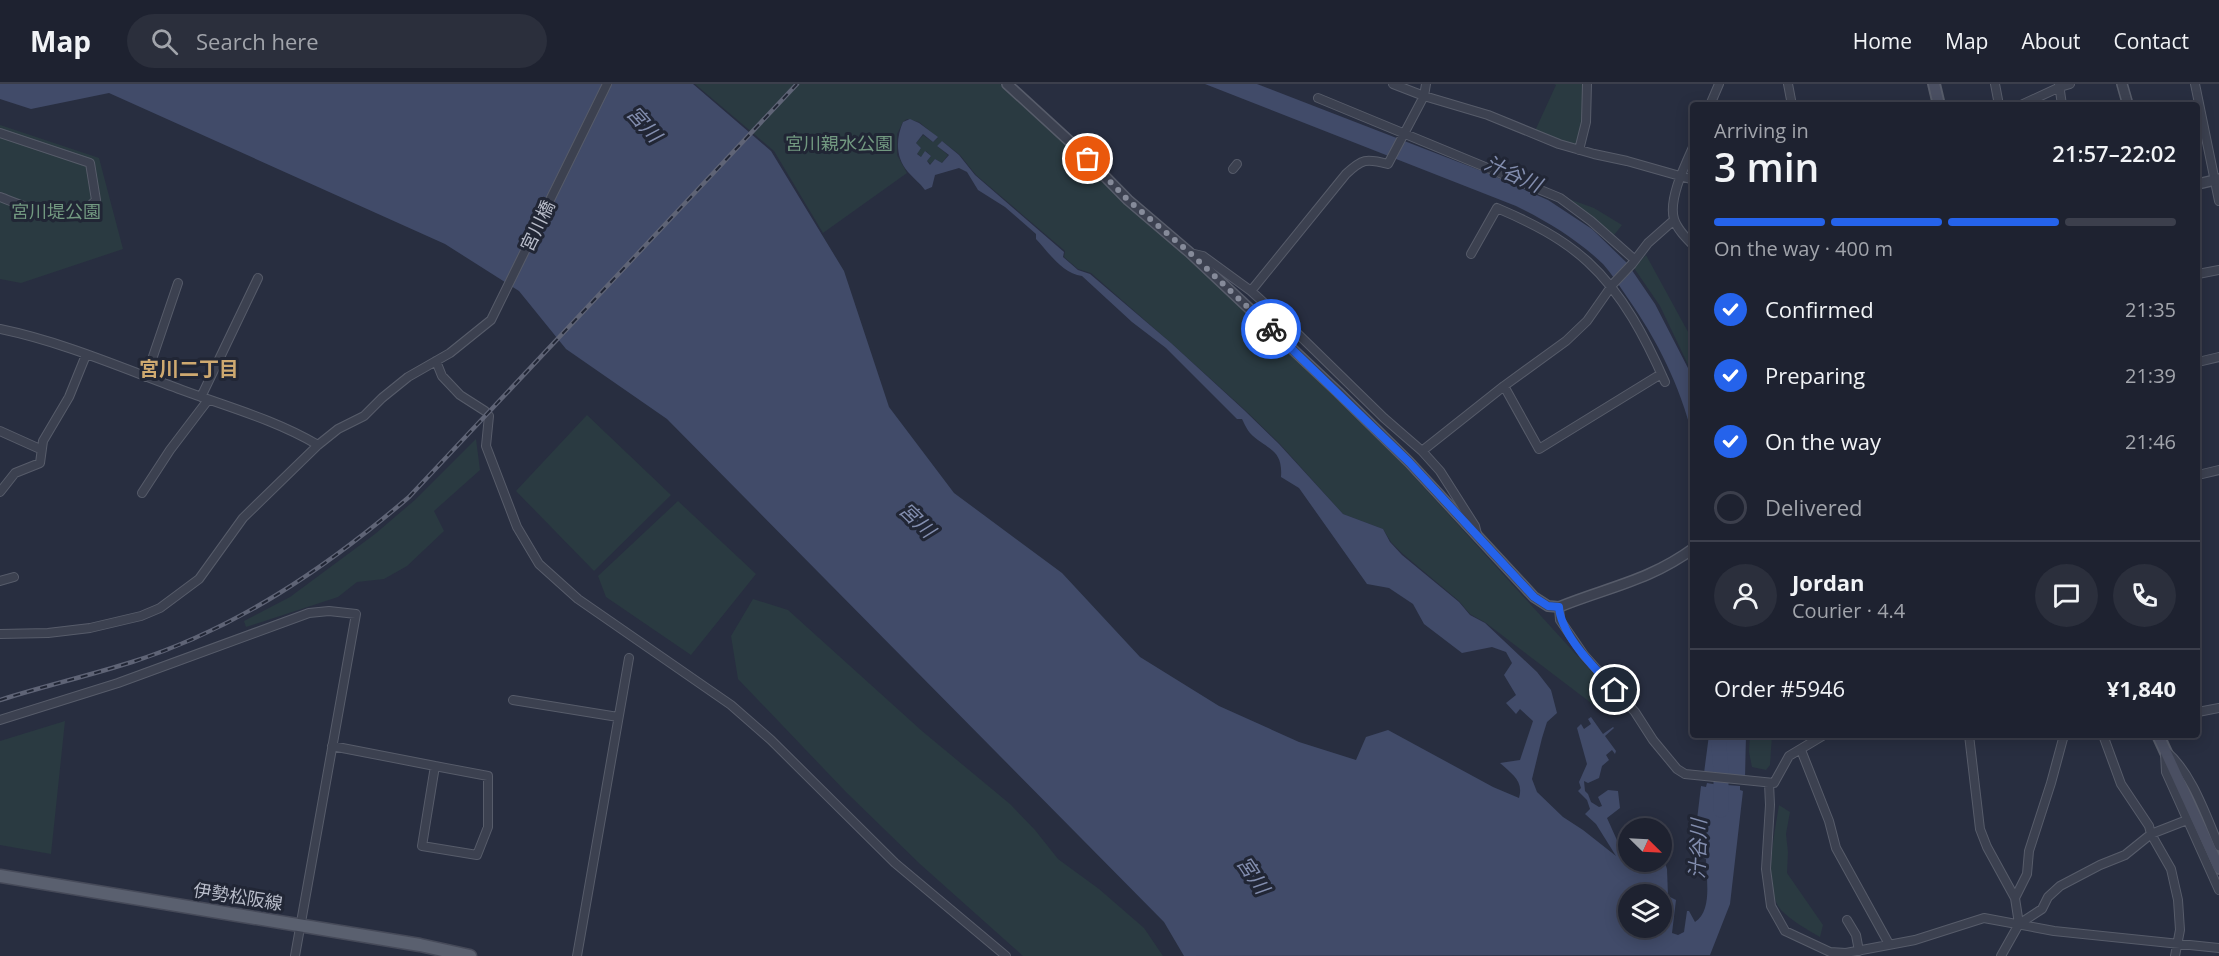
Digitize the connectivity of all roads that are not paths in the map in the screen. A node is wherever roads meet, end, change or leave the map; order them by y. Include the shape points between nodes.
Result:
1 (607, 84) edge
2 (1007, 84) edge
3 (1393, 84) edge
4 (1426, 84) edge
5 (1587, 84) edge
6 (1719, 84) edge
7 (1788, 84) edge
8 (1934, 84) edge
9 (1995, 84) edge
10 (2070, 84) edge
11 (2122, 84) edge
12 (2195, 84) edge
13 (2059, 85) edge
14 (1424, 96) junction
15 (1318, 98) dead end
16 (1711, 102) edge
17 (1791, 102) edge
18 (1938, 102) edge
19 (1998, 102) edge
20 (2027, 102) edge
21 (2062, 102) edge
22 (2127, 102) edge
23 (2199, 102) edge
24 (2200, 106) edge
25 (0, 133) edge
26 (1405, 134) junction
27 (1580, 150) junction
28 (1690, 154) edge
29 (1680, 177) junction
30 (1690, 179) edge
31 (2217, 180) edge
32 (2200, 184) edge
33 (0, 197) edge
34 (2219, 201) edge
35 (1674, 220) junction
36 (1690, 241) edge
37 (1189, 252) junction
38 (1471, 254) dead end
39 (1634, 262) junction
40 (2219, 270) edge
41 (2200, 274) edge
42 (258, 278) dead end
43 (178, 283) dead end
44 (1612, 286) junction
45 (1251, 291) junction
46 (0, 329) edge
47 (86, 355) junction
48 (2219, 357) edge
49 (435, 361) junction
50 (2200, 362) edge
51 (146, 377) junction
52 (1504, 386) junction
53 (205, 398) junction
54 (0, 431) edge
55 (318, 445) junction
56 (40, 448) junction
57 (1422, 451) junction
58 (2219, 470) edge
59 (2200, 475) edge
60 (0, 492) edge
61 (142, 493) dead end
62 (1477, 536) junction
63 (1690, 551) edge
64 (14, 577) dead end
65 (0, 581) edge
66 (1559, 607) junction
67 (0, 634) edge
68 (629, 658) dead end
69 (513, 700) dead end
70 (2219, 708) edge
71 (2200, 712) edge
72 (618, 717) junction
73 (0, 720) edge
74 (1819, 738) edge
75 (1969, 738) edge
76 (2063, 738) edge
77 (2104, 738) edge
78 (2159, 738) edge
79 (332, 746) junction
80 (1801, 750) junction
81 (2165, 750) junction
82 (435, 766) junction
83 (1769, 783) junction
84 (2187, 820) junction
85 (2151, 834) junction
86 (2219, 846) edge
87 (2219, 868) edge
88 (0, 876) edge
89 (2219, 890) edge
90 (2015, 898) junction
91 (1847, 920) dead end
92 (2019, 924) junction
93 (299, 926) junction
94 (2178, 942) junction
95 (1889, 944) junction
96 (2219, 948) edge
97 (1859, 951) junction
98 (295, 956) edge
99 (470, 956) edge
100 (577, 956) edge
101 (1006, 956) edge
102 (2001, 956) edge
103 (2175, 956) edge

1 - 49 street, 宮川橋 via 491,320
2 - 37 street via 1128,200
3 - 14 street
4 - 14 street
5 - 27 street via 1586,122
6 - 16 street
7 - 17 street
8 - 18 main road
9 - 19 street
10 - 13 street
11 - 22 street
12 - 23 street
13 - 20 street
13 - 21 street
14 - 26 street
14 - 27 street
15 - 26 street
24 - 31 street
25 - 33 street via 90,163 96,201 79,214 59,214
26 - 39 street via 1560,198 1591,220
26 - 45 street via 1388,164 1360,161 1346,174
27 - 29 street
28 - 29 street
29 - 30 street
29 - 35 street
31 - 32 street
31 - 34 street
35 - 36 street
35 - 39 street
37 - 45 street via 1203,256
37 - 62 street via 1402,454
38 - 44 street via 1497,208 1536,225 1575,251
39 - 44 street
40 - 41 street
42 - 53 street
43 - 51 street
44 - 52 street via 1587,321
44 - 52 street via 1641,330 1663,378 1539,449
45 - 57 street
46 - 47 street
47 - 51 street
47 - 56 street via 69,397
48 - 50 street
49 - 55 street, 宮川橋 via 408,377 364,416
49 - 101 street via 460,395 487,414 486,446 517,527 539,564 578,599 731,705 895,863
51 - 53 street
52 - 57 street
53 - 55 street via 274,423
53 - 61 street
54 - 56 street
55 - 67 street, 宮川橋 via 243,518 199,579 160,608 90,628
56 - 60 street via 39,463 15,473
57 - 62 street via 1445,479 1475,526
58 - 59 street
62 - 66 street via 1534,597 1548,606
63 - 66 street via 1646,577
64 - 65 street
66 - 83 street via 1560,620 1584,655 1635,712 1671,763 1685,774
68 - 72 street
69 - 72 street
70 - 71 street
72 - 100 street
73 - 79 street via 309,613 329,611 356,614
74 - 80 street
75 - 90 street via 1980,829
76 - 90 street via 2029,851 2027,874
77 - 85 street via 2121,784
78 - 81 main road
79 - 82 street
79 - 93 street
80 - 83 street via 1789,756 1777,780
80 - 95 street via 1836,848
81 - 84 street via 2166,772
81 - 86 street via 2184,772
81 - 87 main road
82 - 82 street via 488,776 488,827 477,855 422,846
83 - 97 street via 1766,870 1771,906 1778,920 1794,937 1830,952
84 - 85 street
84 - 89 street
85 - 92 street via 2125,855 2060,885 2042,909
85 - 94 street via 2175,882
88 - 93 main road, 伊勢松阪線
90 - 92 street
91 - 97 street
92 - 94 street via 2054,931
92 - 95 street via 1984,918 1915,940
92 - 102 street
93 - 98 street
93 - 99 main road, 伊勢松阪線
94 - 96 street
94 - 103 street
95 - 97 street

